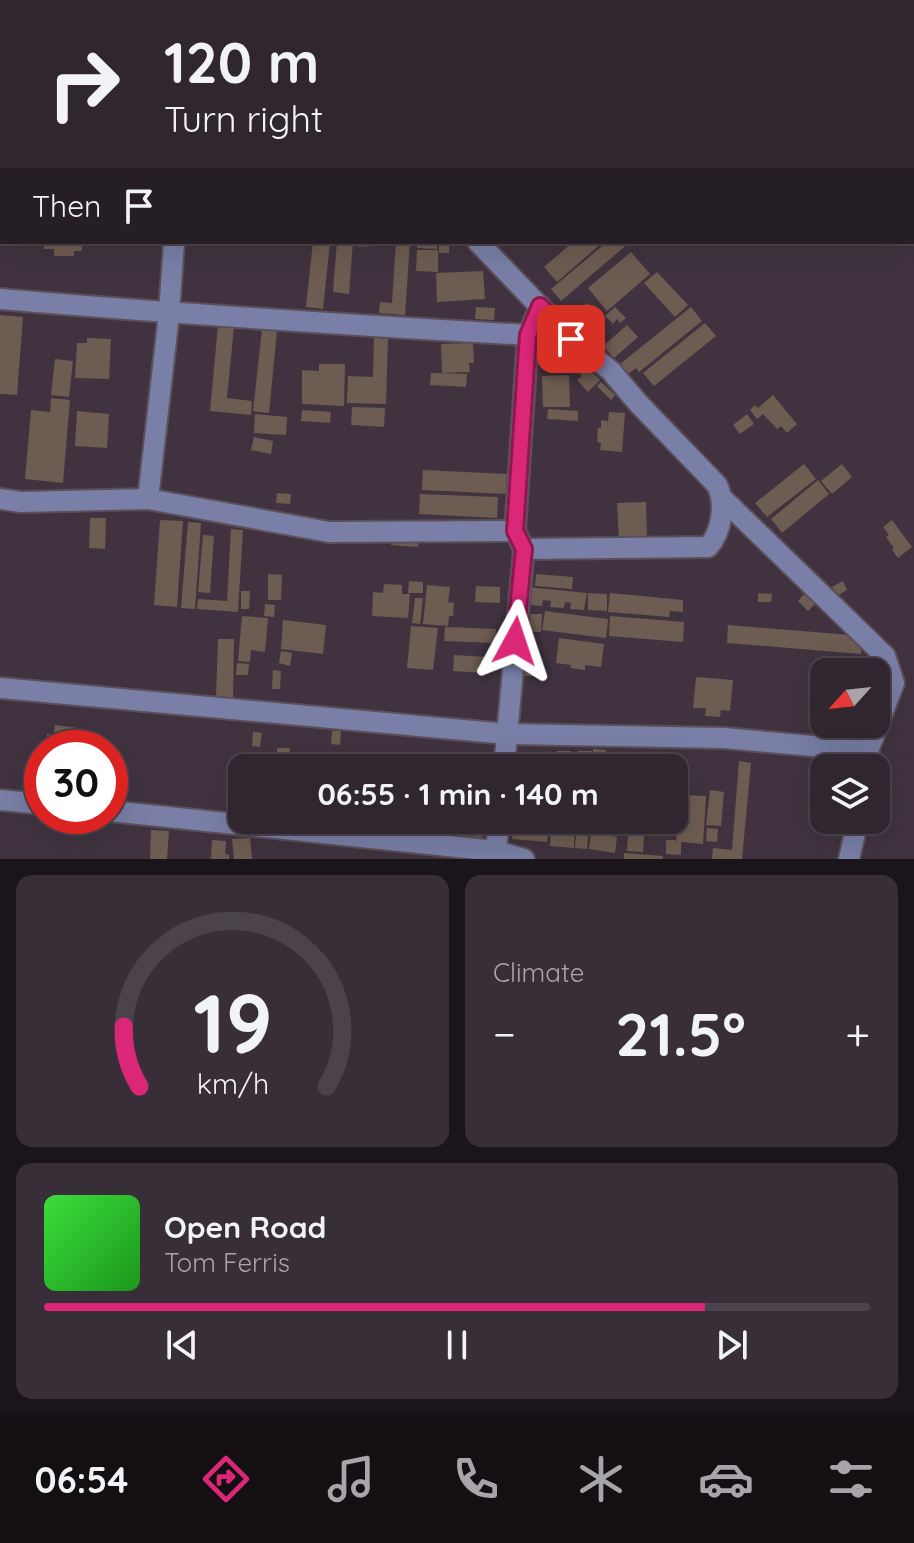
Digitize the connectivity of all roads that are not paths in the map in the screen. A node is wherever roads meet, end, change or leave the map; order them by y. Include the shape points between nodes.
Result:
1 (174, 244) edge
2 (480, 244) edge
3 (0, 299) edge
4 (540, 306) junction
5 (169, 314) junction
6 (528, 335) junction
7 (0, 499) edge
8 (148, 499) junction
9 (723, 499) junction
10 (520, 540) junction
11 (0, 688) edge
12 (507, 734) junction
13 (505, 754) edge
14 (829, 754) edge
15 (871, 754) edge
16 (0, 800) edge
17 (24, 802) edge
18 (128, 813) edge
19 (498, 834) edge
20 (855, 834) edge
21 (496, 851) junction
22 (524, 859) edge
23 (849, 859) edge

1 - 5 street
2 - 4 street
3 - 5 street
4 - 6 street
4 - 9 street via 611,371 717,485
5 - 6 street
5 - 8 street
6 - 10 street
7 - 8 street
8 - 10 street via 329,532
9 - 10 street via 718,531 702,549
9 - 15 street via 885,656 894,683
10 - 12 street
11 - 12 street
12 - 13 street
12 - 14 street via 724,738
16 - 17 street
18 - 21 street
19 - 21 street
20 - 23 street
21 - 22 street

